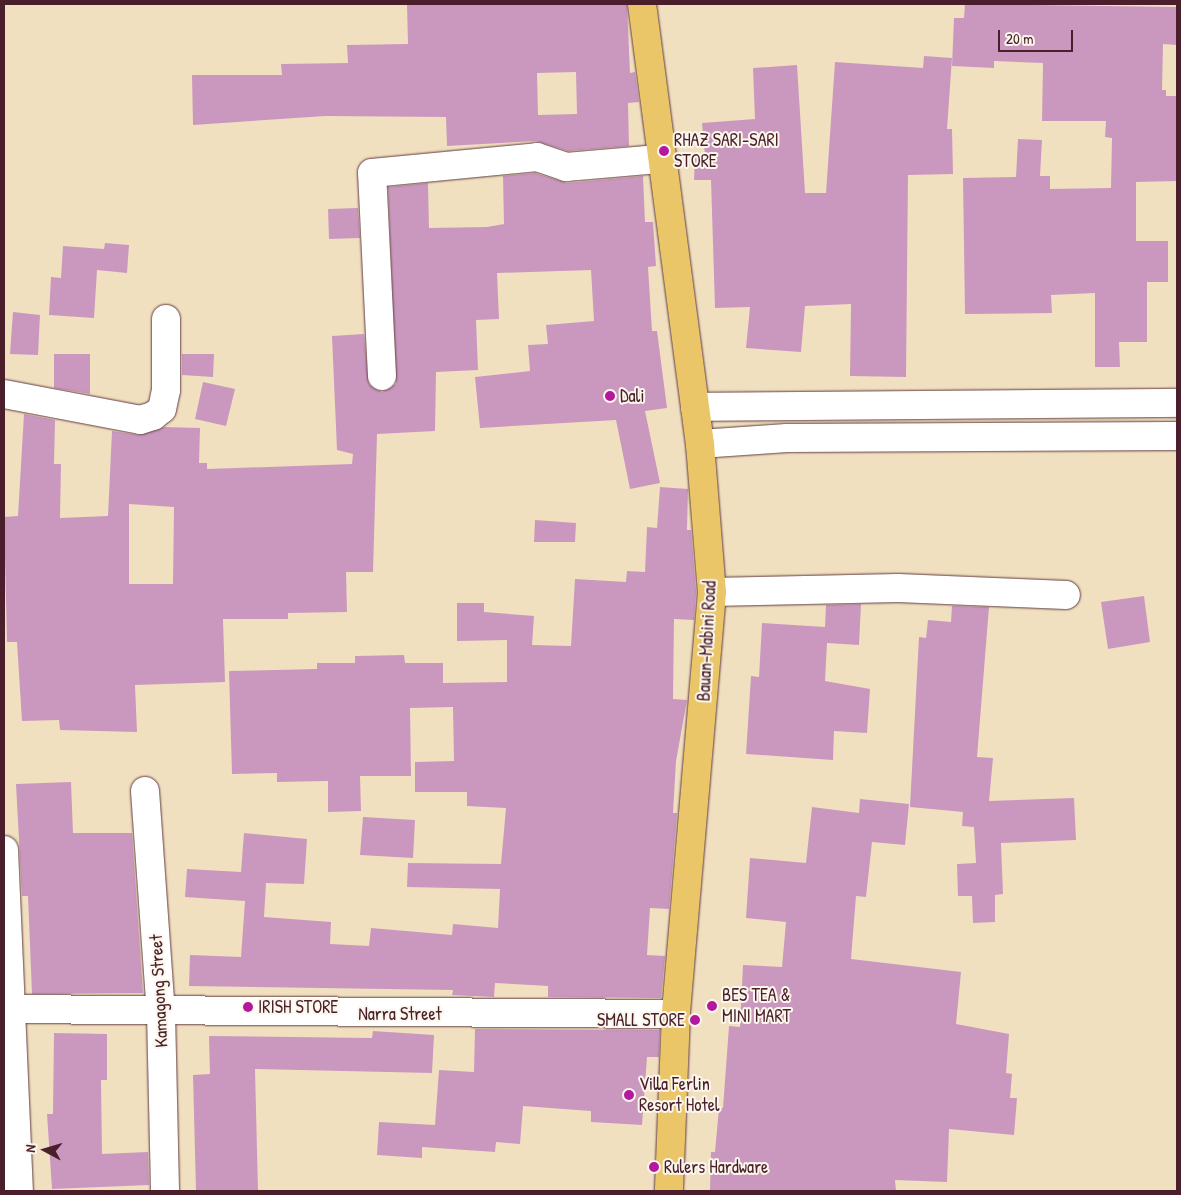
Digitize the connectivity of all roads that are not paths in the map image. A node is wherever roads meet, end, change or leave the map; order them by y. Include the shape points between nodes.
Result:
1 (642, 4) edge
2 (659, 159) junction
3 (166, 319) dead end
4 (382, 376) dead end
5 (4, 394) edge
6 (1177, 403) edge
7 (694, 407) junction
8 (1177, 436) edge
9 (700, 444) junction
10 (712, 592) junction
11 (1066, 595) dead end
12 (144, 791) dead end
13 (4, 850) edge
14 (9, 1010) edge
15 (161, 1013) junction
16 (676, 1014) junction
17 (19, 1191) edge
18 (165, 1191) edge
19 (669, 1191) edge

1 - 2 main road, Bauan-Mabini Road
2 - 4 street via 566,167 537,157 372,173
2 - 7 main road, Bauan-Mabini Road
3 - 5 street via 166,390 162,409 153,416 140,420
6 - 7 street
7 - 9 main road, Bauan-Mabini Road
8 - 9 street via 788,438
9 - 10 main road, Bauan-Mabini Road
10 - 11 street via 898,588
10 - 16 main road, Bauan-Mabini Road
12 - 15 street, Kamagong Street
13 - 14 street
14 - 15 street, Narra Street
14 - 17 street
15 - 16 street, Narra Street
15 - 18 street, Kamagong Street
16 - 19 main road, Bauan-Mabini Road

